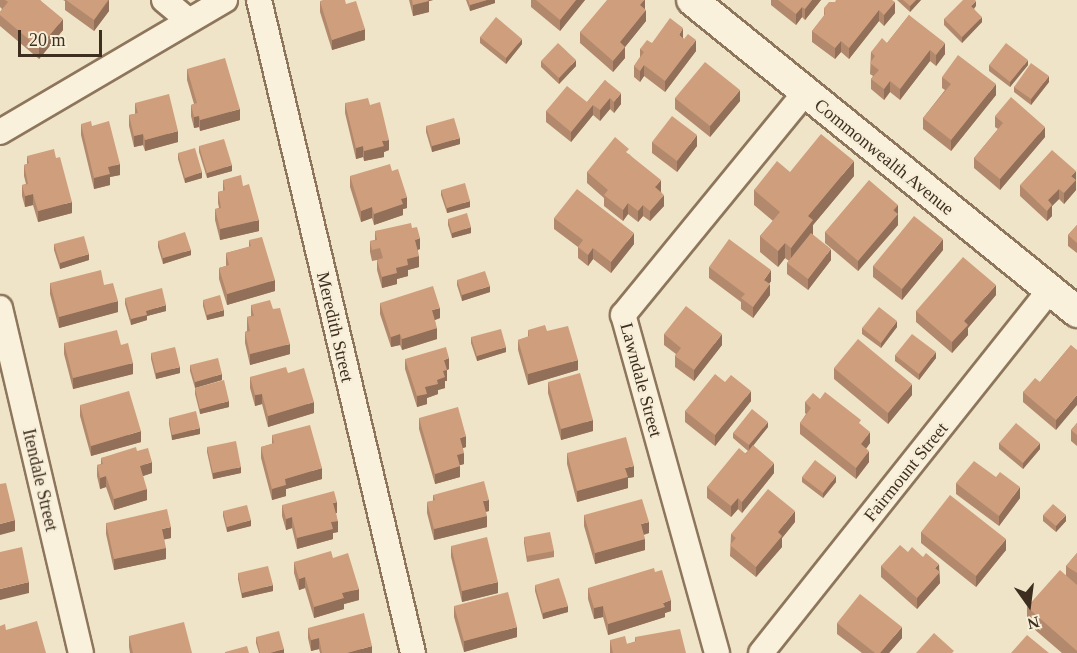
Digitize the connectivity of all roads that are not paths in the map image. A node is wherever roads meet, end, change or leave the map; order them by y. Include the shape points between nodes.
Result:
1 (164, 0) edge
2 (225, 0) edge
3 (259, 0) edge
4 (692, 0) edge
5 (188, 20) junction
6 (805, 93) junction
7 (0, 132) edge
8 (1050, 290) junction
9 (0, 308) edge
10 (1077, 312) edge
11 (81, 653) edge
12 (413, 653) edge
13 (717, 653) edge
14 (761, 653) edge

1 - 5 street
2 - 5 street
3 - 12 street, Meredith Street
4 - 6 street, Commonwealth Avenue
5 - 7 street
6 - 8 street, Commonwealth Avenue
6 - 13 street, Lawndale Street via 622,315
8 - 10 street, Commonwealth Avenue
8 - 14 street, Fairmount Street
9 - 11 street, Itendale Street

